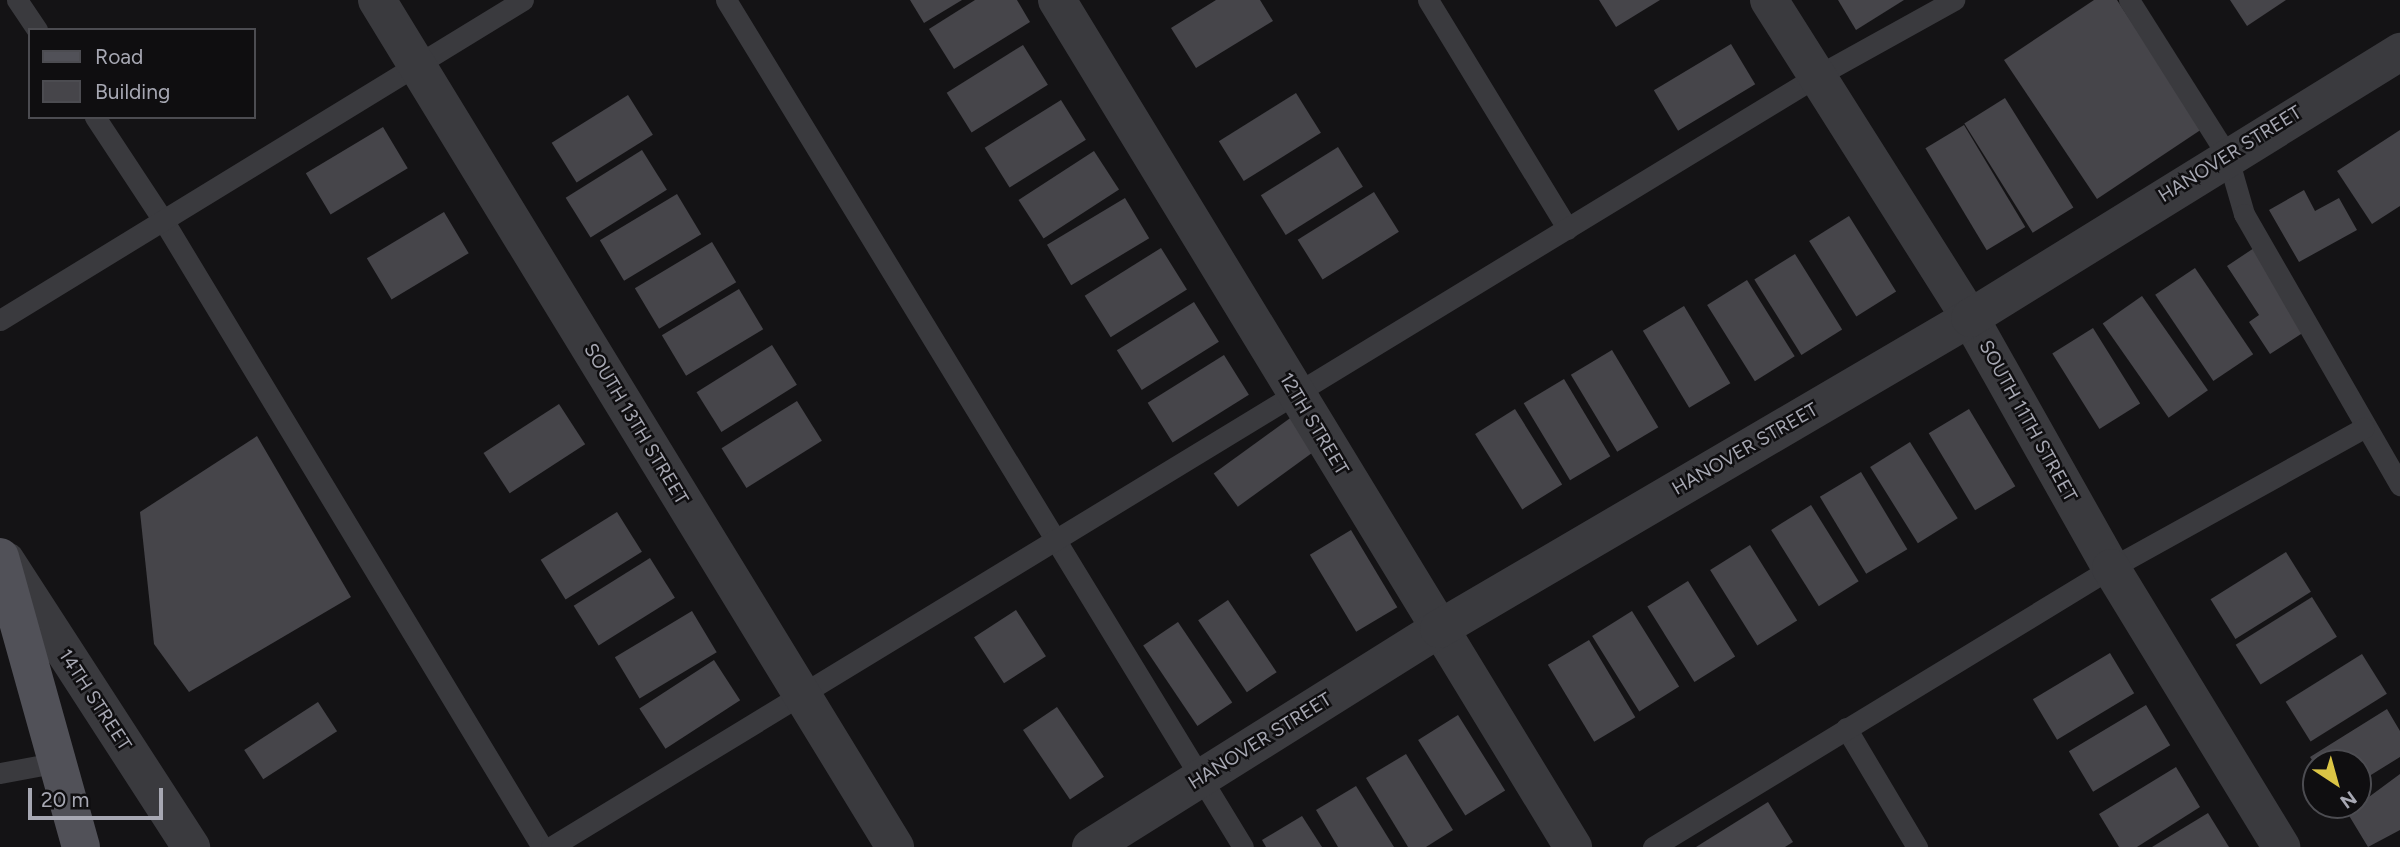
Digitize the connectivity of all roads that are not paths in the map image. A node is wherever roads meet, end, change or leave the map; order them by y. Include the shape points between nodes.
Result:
1 (17, 0) edge
2 (377, 0) edge
3 (523, 0) edge
4 (726, 0) edge
5 (1057, 0) edge
6 (1428, 0) edge
7 (1769, 0) edge
8 (1954, 0) edge
9 (2129, 0) edge
10 (36, 28) edge
11 (2400, 52) edge
12 (416, 65) junction
13 (1817, 76) junction
14 (96, 119) edge
15 (2227, 155) junction
16 (163, 220) junction
17 (1568, 229) junction
18 (1970, 318) junction
19 (0, 320) edge
20 (1298, 396) junction
21 (2364, 428) junction
22 (2400, 485) edge
23 (1056, 541) junction
24 (0, 555) edge
25 (2111, 568) junction
26 (1439, 629) junction
27 (802, 695) junction
28 (1846, 728) junction
29 (59, 762) junction
30 (0, 774) edge
31 (1201, 778) junction
32 (80, 847) edge
33 (191, 847) edge
34 (542, 847) edge
35 (551, 847) edge
36 (895, 847) edge
37 (1091, 847) edge
38 (1243, 847) edge
39 (1573, 847) edge
40 (1653, 847) edge
41 (1917, 847) edge
42 (2281, 847) edge

1 - 10 lane
2 - 12 street, SOUTH 13TH STREET
3 - 12 lane
4 - 23 lane
5 - 20 street, 12TH STREET
6 - 17 lane
7 - 13 street, SOUTH 11TH STREET
8 - 13 lane
9 - 15 lane
11 - 15 street, HANOVER STREET
12 - 16 lane
12 - 27 street, SOUTH 13TH STREET
13 - 17 lane
13 - 18 street, SOUTH 11TH STREET
14 - 16 lane
15 - 18 street, HANOVER STREET
15 - 21 lane via 2244,214
16 - 19 lane
16 - 34 lane
17 - 20 lane
18 - 25 street, SOUTH 11TH STREET
18 - 26 street, HANOVER STREET
20 - 23 lane
20 - 26 street, 12TH STREET
21 - 22 lane
21 - 25 lane
23 - 27 lane
23 - 31 lane
24 - 29 main road
24 - 33 street, 14TH STREET
25 - 28 lane
25 - 42 street, SOUTH 11TH STREET
26 - 31 street, HANOVER STREET
26 - 39 street, 12TH STREET
27 - 35 lane
27 - 36 street, SOUTH 13TH STREET
28 - 40 lane
28 - 41 lane
29 - 30 lane
29 - 32 main road
31 - 37 street, HANOVER STREET
31 - 38 lane

